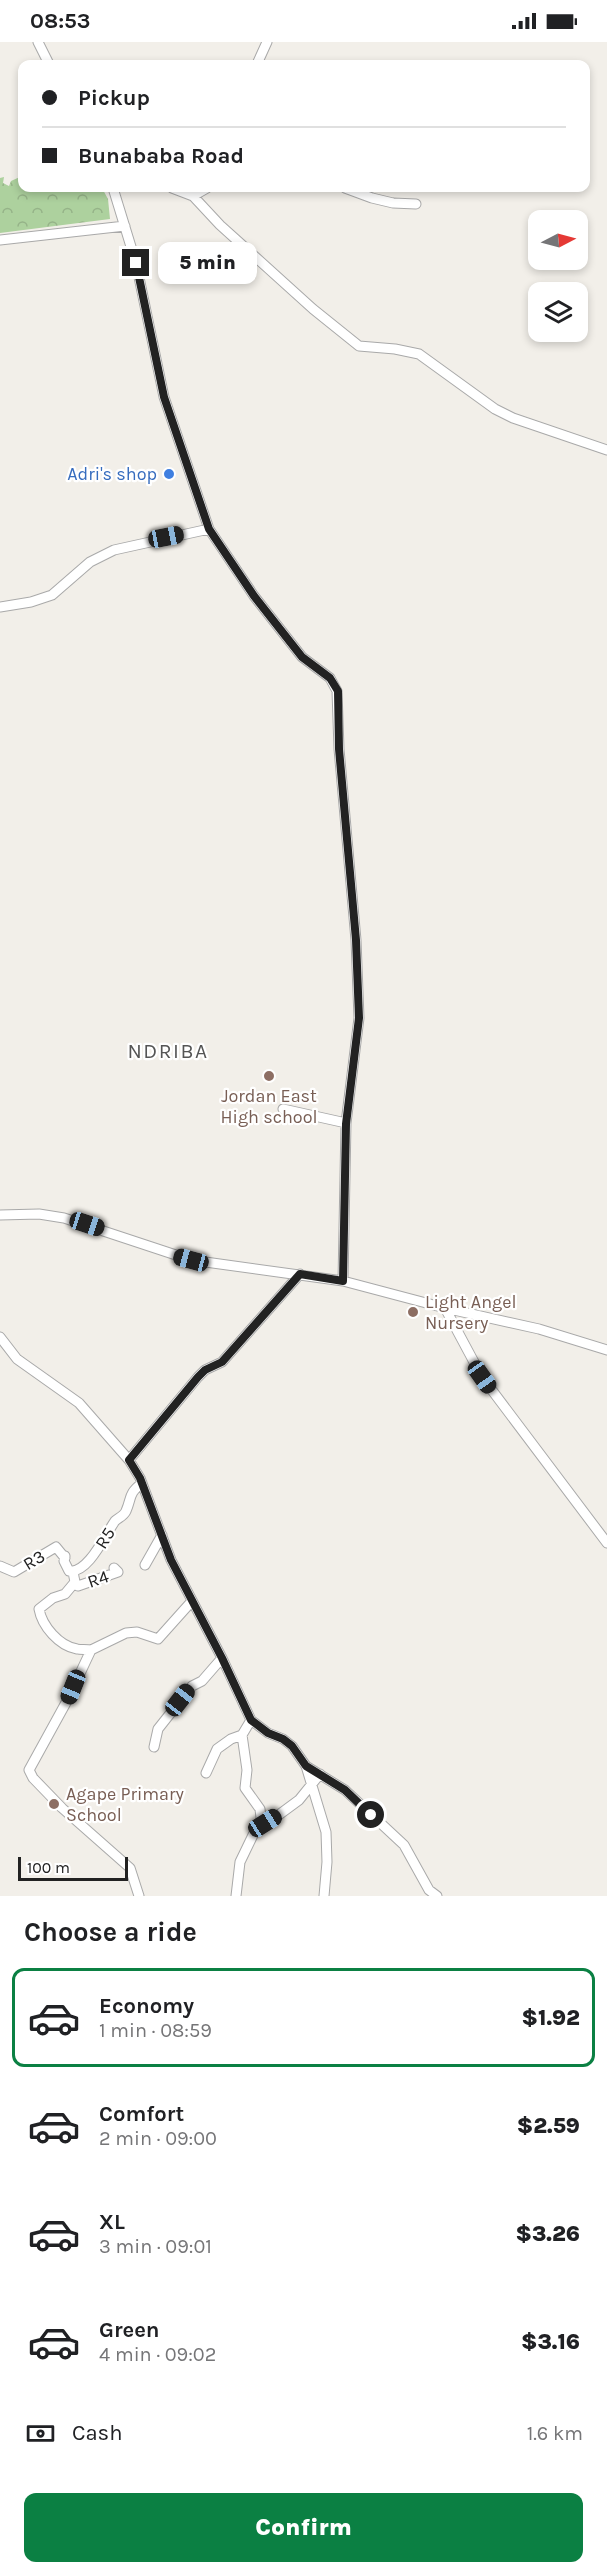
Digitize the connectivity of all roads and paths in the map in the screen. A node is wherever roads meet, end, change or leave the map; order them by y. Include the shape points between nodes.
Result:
1 (38, 42) edge
2 (267, 42) edge
3 (47, 60) edge
4 (259, 60) edge
5 (114, 192) edge
6 (182, 192) edge
7 (200, 192) edge
8 (356, 192) edge
9 (192, 196) junction
10 (416, 204) dead end
11 (125, 226) junction
12 (0, 240) edge
13 (607, 450) edge
14 (209, 529) junction
15 (0, 607) edge
16 (284, 1109) dead end
17 (346, 1124) junction
18 (0, 1215) edge
19 (300, 1274) junction
20 (343, 1281) junction
21 (445, 1308) junction
22 (0, 1337) edge
23 (607, 1350) edge
24 (129, 1460) junction
25 (142, 1483) junction
26 (162, 1534) junction
27 (607, 1543) edge
28 (146, 1565) dead end
29 (0, 1566) edge
30 (114, 1568) dead end
31 (74, 1577) junction
32 (192, 1601) junction
33 (91, 1650) junction
34 (222, 1658) junction
35 (251, 1720) junction
36 (242, 1734) junction
37 (154, 1747) dead end
38 (306, 1766) junction
39 (206, 1773) dead end
40 (320, 1774) junction
41 (311, 1785) junction
42 (262, 1826) junction
43 (139, 1896) edge
44 (236, 1896) edge
45 (324, 1896) edge
46 (436, 1896) edge

1 - 3 street
2 - 4 street
5 - 11 street
6 - 9 street
7 - 9 street
8 - 10 street via 393,203
9 - 13 street via 313,309 359,346 419,354 495,409
11 - 12 street
11 - 14 street via 164,397
14 - 15 street via 114,550 90,562 52,595
14 - 17 street via 302,657 330,678 338,691 359,1018
16 - 17 street
17 - 20 street
18 - 19 street via 64,1218 125,1236 165,1254 219,1266
19 - 20 street
19 - 24 street via 222,1362 198,1377
20 - 21 street
21 - 23 street via 539,1329
21 - 27 street via 482,1377
22 - 24 street via 17,1359 80,1403
24 - 25 street
25 - 26 street
25 - 31 street, R5 via 129,1495 126,1511 98,1544 98,1552
26 - 28 street
26 - 32 street
29 - 31 street, R3 via 14,1572 56,1547
30 - 31 street, R4 via 118,1572 78,1586
31 - 33 street via 65,1594 39,1609 40,1616 59,1640 76,1649
32 - 33 street via 158,1639 137,1632 126,1633
32 - 34 street
33 - 43 street via 29,1770 62,1808 130,1868
34 - 35 street
34 - 37 street via 202,1682 192,1686 158,1729
35 - 36 street
35 - 38 street via 292,1746
36 - 39 street via 218,1749
36 - 42 street via 245,1788 260,1809
38 - 40 street
38 - 41 street
40 - 41 street
40 - 46 street via 345,1790 404,1845
41 - 42 street via 299,1800
41 - 45 street via 326,1832
42 - 44 street via 254,1833 240,1862

